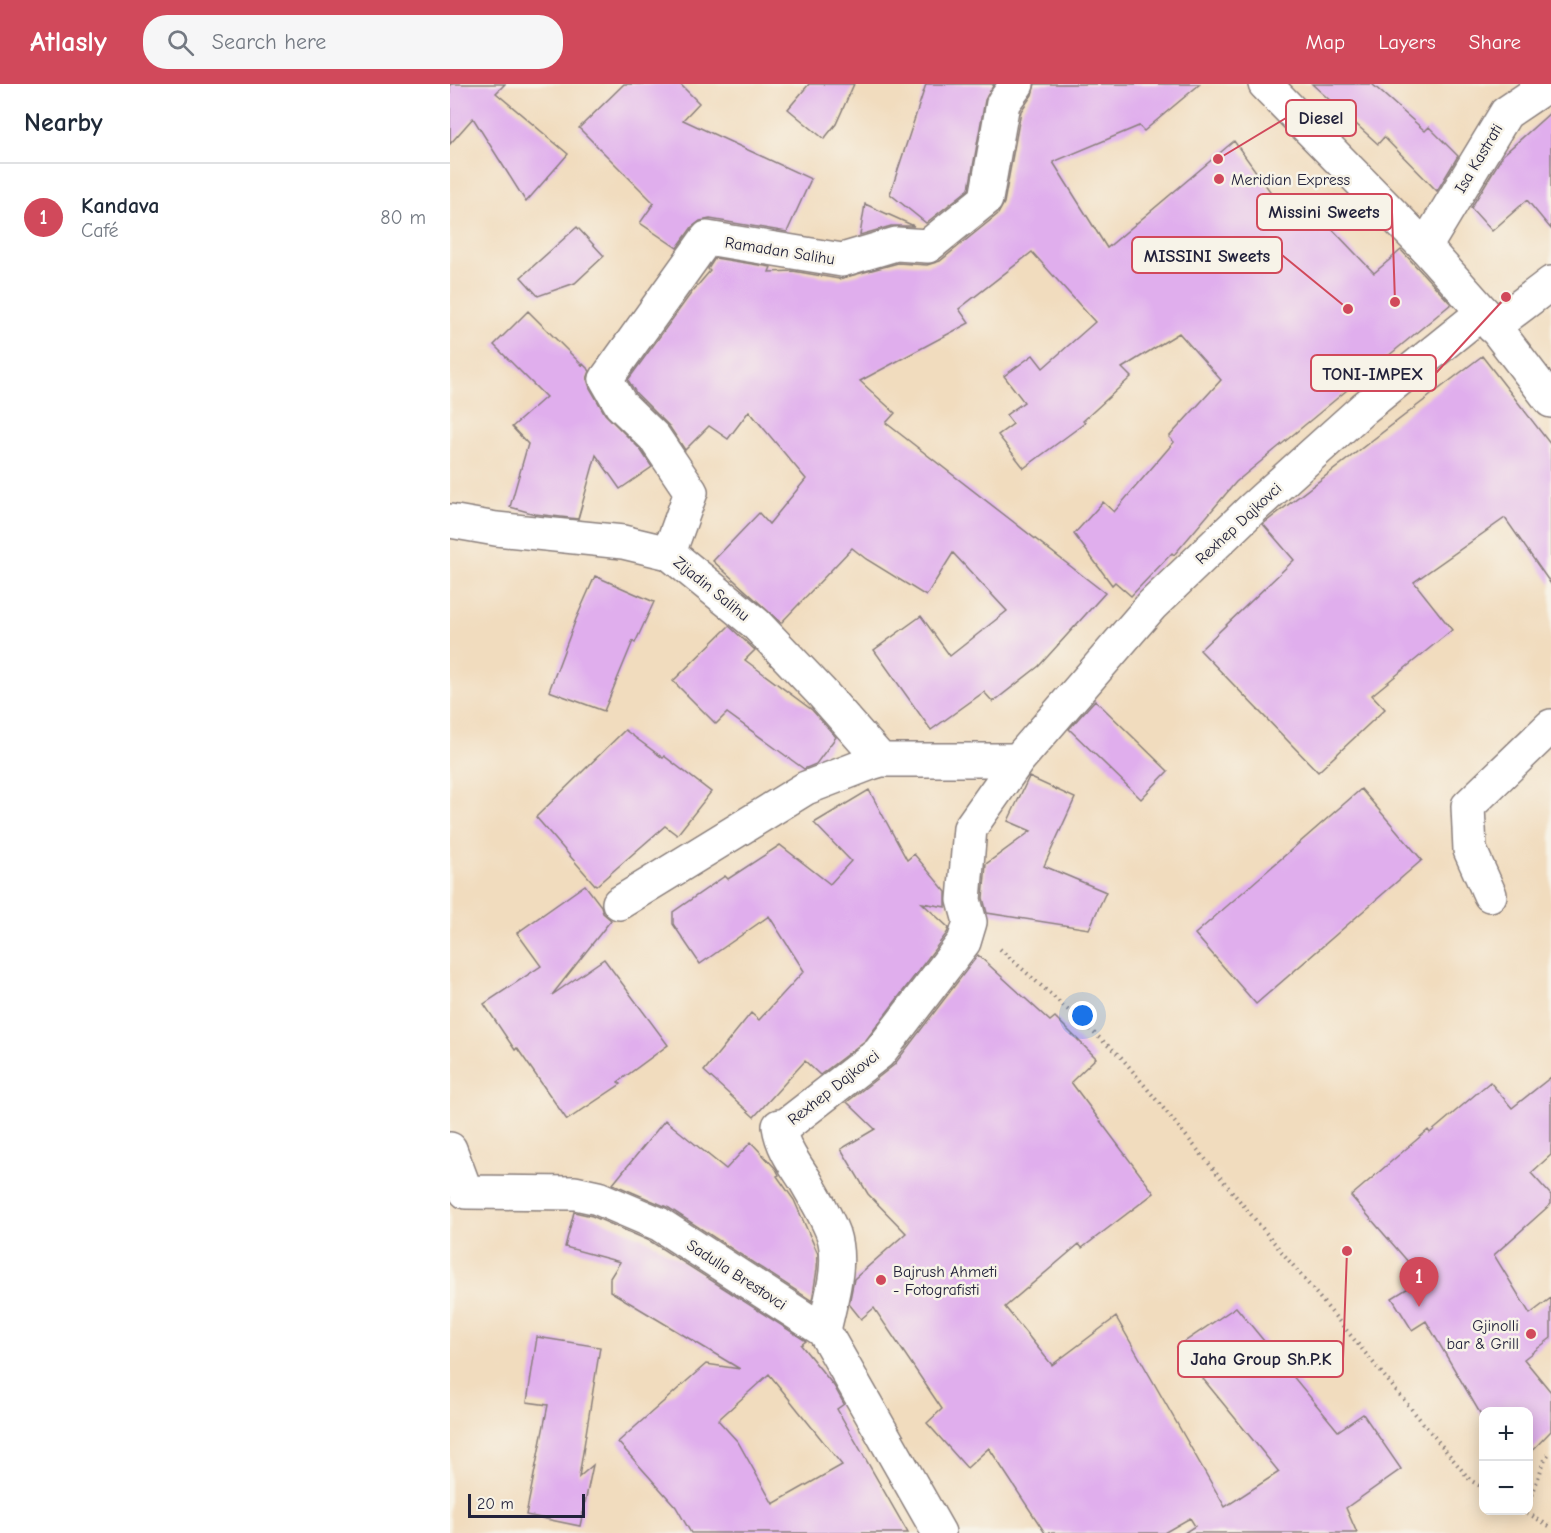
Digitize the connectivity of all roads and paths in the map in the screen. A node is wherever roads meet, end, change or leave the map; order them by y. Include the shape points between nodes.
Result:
1 (1017, 84) edge
2 (1265, 84) edge
3 (1548, 84) edge
4 (1425, 247) junction
5 (1551, 283) edge
6 (1488, 320) junction
7 (1551, 401) edge
8 (450, 521) edge
9 (669, 553) junction
10 (1551, 726) edge
11 (1018, 760) junction
12 (876, 762) junction
13 (1490, 895) dead end
14 (619, 903) dead end
15 (970, 922) junction
16 (450, 1149) edge
17 (458, 1199) edge
18 (824, 1331) junction
19 (1551, 1451) edge
20 (1479, 1485) edge
21 (1533, 1492) edge
22 (1532, 1515) edge
23 (1551, 1527) edge
24 (939, 1533) edge

1 - 9 street, Ramadan Salihu via 1003,103 986,199 928,246 896,244 842,260 707,238 606,379 621,405 654,437 691,492
2 - 4 street
3 - 4 street, Isa Kastrati via 1506,112
4 - 6 street
5 - 6 street, Rexhep Dajkovci
6 - 7 street
6 - 11 street, Rexhep Dajkovci via 1364,408 1253,508 1160,597
8 - 9 street, Zijadin Salihu via 623,542
9 - 12 street, Zijadin Salihu via 755,623 821,692
10 - 13 street via 1468,806 1470,850
11 - 12 street
11 - 15 street, Rexhep Dajkovci via 970,828 964,900
12 - 14 street via 806,788
15 - 18 street, Rexhep Dajkovci via 963,942 879,1053 785,1126 779,1126 781,1142 821,1207 833,1236 835,1280
15 - 20 path via 1121,1057 1470,1480
16 - 17 street, Sadulla Brestovci
17 - 18 street, Sadulla Brestovci via 575,1193 598,1198 658,1224
18 - 24 street, Sadulla Brestovci
19 - 21 path
22 - 23 path

